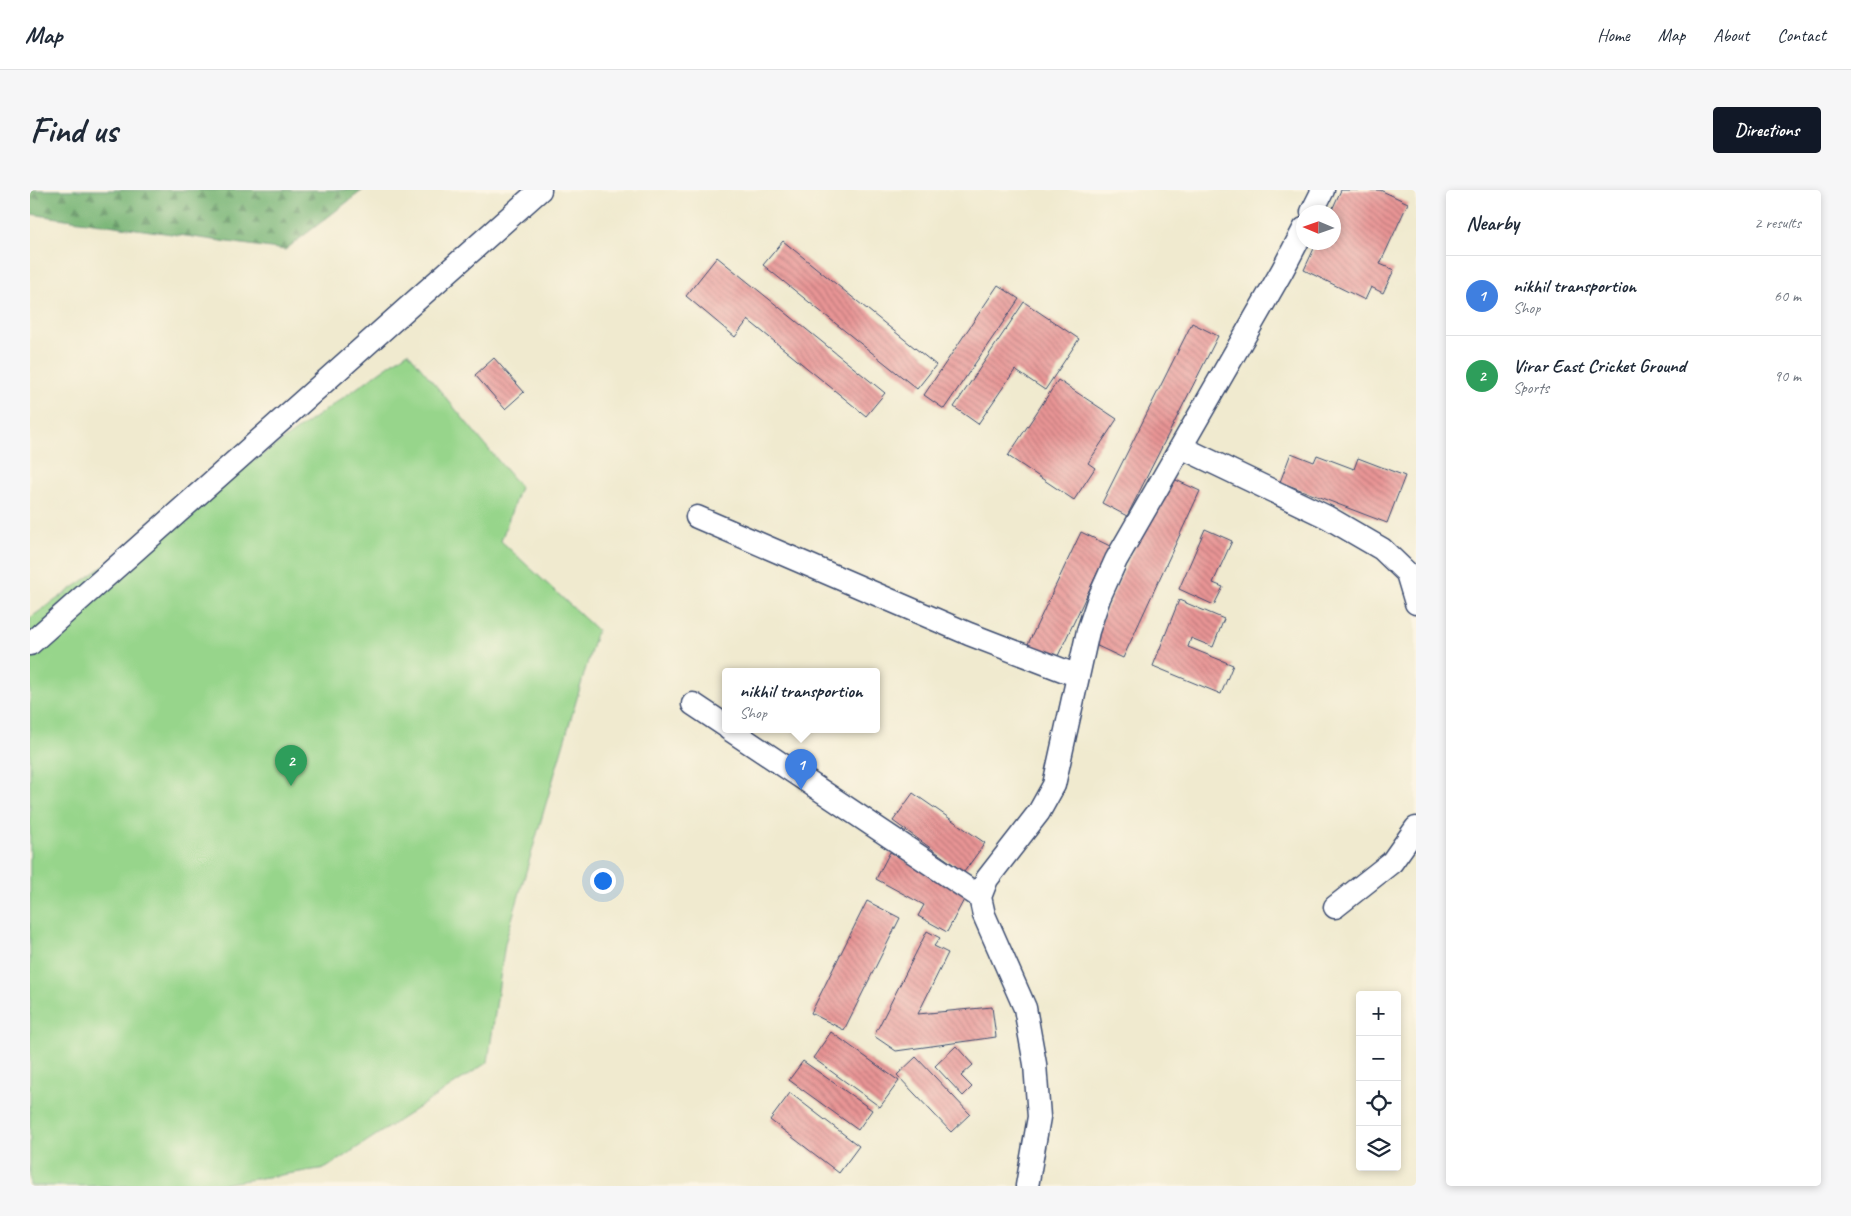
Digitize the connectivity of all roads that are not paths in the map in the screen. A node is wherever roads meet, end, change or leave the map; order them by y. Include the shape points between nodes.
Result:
1 (540, 190) edge
2 (1323, 190) edge
3 (1316, 205) edge
4 (1296, 245) edge
5 (1181, 447) junction
6 (697, 517) dead end
7 (1416, 603) edge
8 (30, 644) edge
9 (1078, 676) junction
10 (693, 704) dead end
11 (722, 723) edge
12 (735, 733) edge
13 (1416, 828) edge
14 (980, 897) junction
15 (1335, 907) dead end
16 (1028, 1186) edge

1 - 8 street
2 - 3 street
4 - 5 street
5 - 7 street via 1327,517 1382,549 1407,573
5 - 9 street via 1116,560 1099,598
6 - 9 street via 969,634
9 - 14 street via 1054,785 1039,812 987,879
10 - 11 street
12 - 14 street
13 - 15 street via 1392,862
14 - 16 street via 984,915 1026,1008 1036,1064 1039,1117

